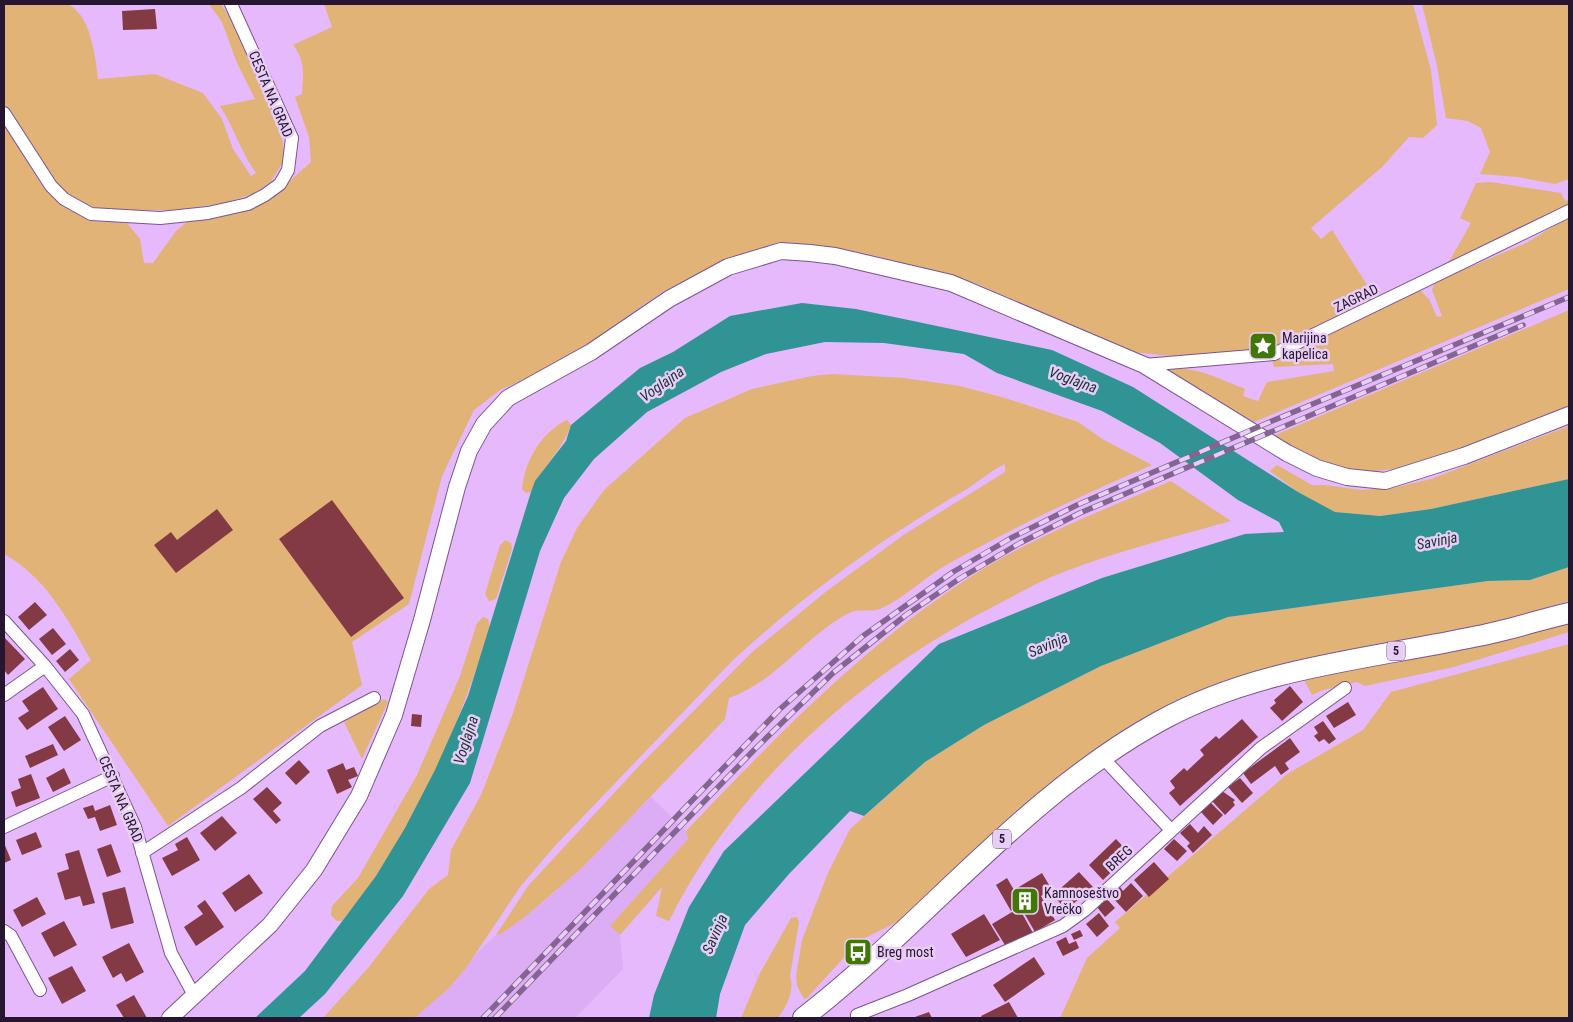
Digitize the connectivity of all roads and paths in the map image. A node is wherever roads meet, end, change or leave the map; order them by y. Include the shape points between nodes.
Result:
1 (230, 4) edge
2 (4, 113) edge
3 (1569, 211) edge
4 (1144, 364) junction
5 (1569, 415) edge
6 (1569, 613) edge
7 (4, 621) edge
8 (45, 666) junction
9 (1345, 688) dead end
10 (4, 695) edge
11 (374, 698) dead end
12 (1102, 757) junction
13 (113, 776) junction
14 (4, 827) edge
15 (1171, 830) junction
16 (142, 853) junction
17 (4, 931) edge
18 (40, 990) dead end
19 (196, 997) junction
20 (857, 1015) dead end
21 (170, 1018) edge
22 (803, 1018) edge

1 - 2 street, CESTA NA GRAD via 292,138 288,170 280,184 248,204 208,213 160,218 90,214 64,199 51,186
3 - 4 street, ZAGRAD via 1274,354
4 - 5 street via 1287,453 1317,468 1347,477 1385,481 1464,456
4 - 19 street via 951,283 835,256 781,251 728,267 669,299 591,352 508,398 484,424 469,451 394,715 359,796 314,870 270,925
6 - 12 main road, 5 via 1478,636 1334,662 1224,692 1161,720
7 - 8 street, CESTA NA GRAD
8 - 10 street
8 - 13 street, CESTA NA GRAD via 82,714
9 - 15 street, BREG via 1261,748
11 - 16 street via 320,726 241,788
12 - 15 street
12 - 22 main road, 5 via 1036,807 869,963
13 - 14 street
13 - 16 street, CESTA NA GRAD via 135,827
15 - 20 street, BREG via 1085,910 1063,926
16 - 19 street, CESTA NA GRAD via 171,953
17 - 18 street via 11,936
19 - 21 street

